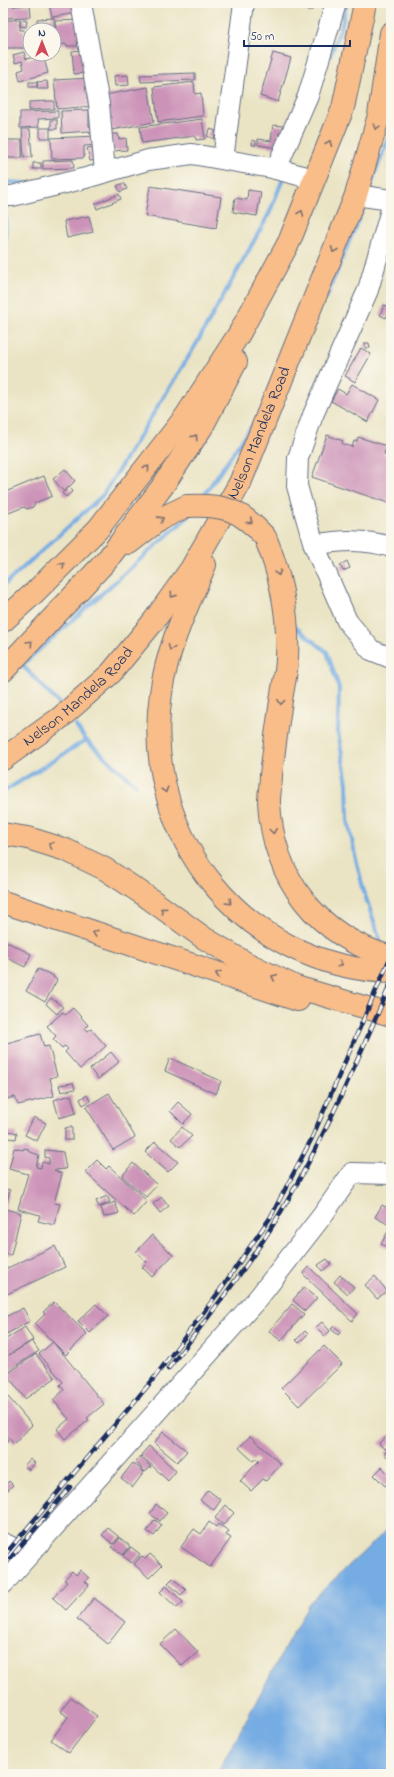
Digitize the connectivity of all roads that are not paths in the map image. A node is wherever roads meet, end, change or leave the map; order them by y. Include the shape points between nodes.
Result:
1 (81, 3) edge
2 (244, 3) edge
3 (336, 3) edge
4 (366, 3) edge
5 (391, 33) edge
6 (223, 159) junction
7 (276, 169) junction
8 (105, 172) junction
9 (314, 180) junction
10 (356, 195) junction
11 (3, 196) edge
12 (391, 200) edge
13 (391, 210) edge
14 (289, 242) junction
15 (240, 483) junction
16 (314, 545) junction
17 (391, 547) edge
18 (107, 560) junction
19 (3, 621) edge
20 (391, 658) edge
21 (3, 671) edge
22 (3, 760) edge
23 (3, 834) edge
24 (3, 902) edge
25 (391, 957) edge
26 (391, 972) edge
27 (391, 1016) edge
28 (391, 1174) edge
29 (3, 1543) edge
30 (28, 1555) junction
31 (3, 1584) edge

1 - 8 street via 100,104
2 - 6 street
3 - 7 street via 308,96
9 -> 4 main road via 343,108
5 -> 10 main road, Nelson Mandela Road via 379,115
6 - 7 street
6 - 8 street via 192,154 148,160
7 - 9 street
8 - 11 street via 12,196
14 -> 9 main road
10 - 12 street
10 -> 15 main road, Nelson Mandela Road
13 - 16 street via 368,290 313,415 298,458 297,486
18 -> 14 main road via 162,487 202,427 242,352
19 -> 14 main road via 98,529 186,416 239,334
15 -> 22 main road, Nelson Mandela Road via 191,569 153,622 111,673 60,718
15 -> 26 main road via 167,658 160,694 158,732 161,777 171,810 186,843 211,883 242,915 278,941 307,955 345,966
16 - 17 street via 340,540 377,543
16 - 20 street via 347,621 371,650
21 -> 18 main road
18 -> 25 main road, bridge via 160,520 186,506 209,505 225,508 240,514 265,537 282,586 287,621 287,659 269,801 274,838 283,866 313,913 352,941 375,953
27 -> 23 main road via 296,987 246,963 204,938 105,870 66,850 28,838
27 -> 24 main road via 314,1005
28 - 30 street via 352,1173 259,1297
29 - 30 street
30 - 31 street

